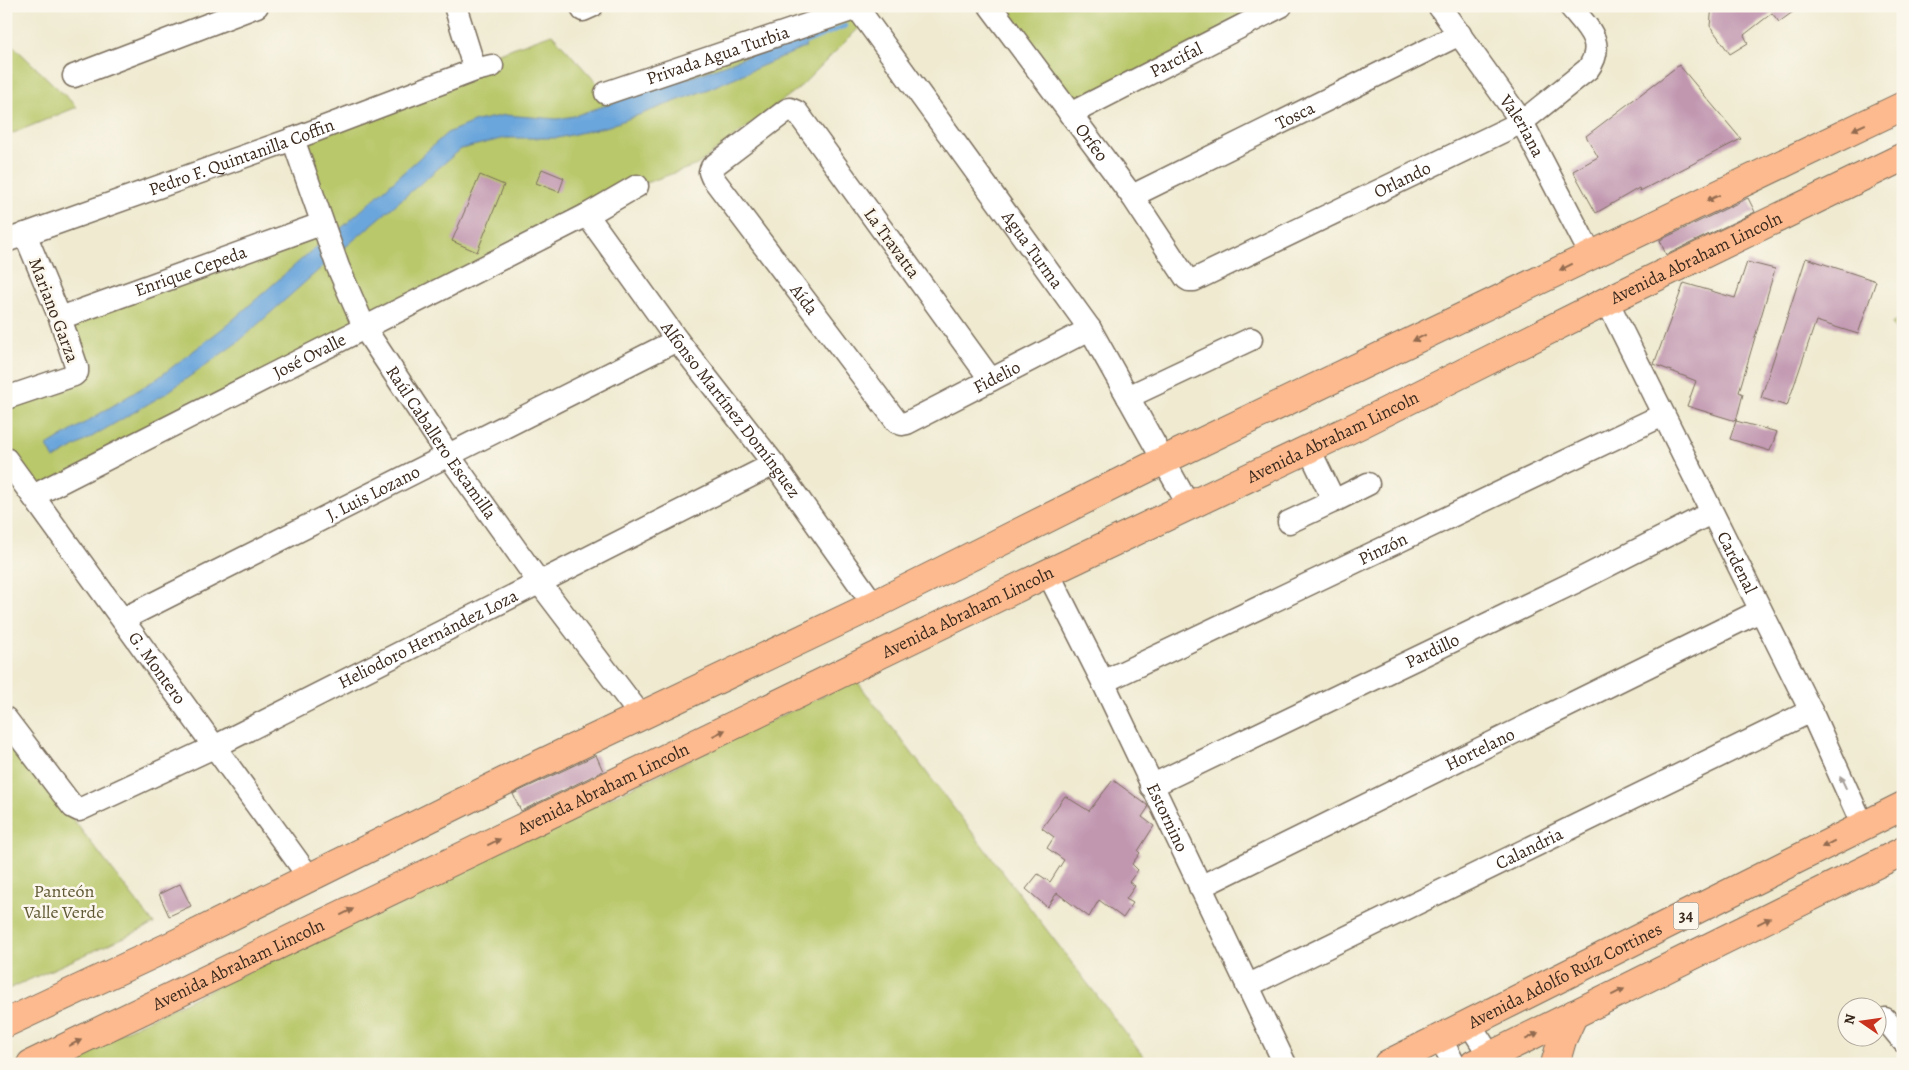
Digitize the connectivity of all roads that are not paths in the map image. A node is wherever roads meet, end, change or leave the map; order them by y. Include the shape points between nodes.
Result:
1 (257, 6) edge
2 (454, 6) edge
3 (990, 6) edge
4 (1280, 6) edge
5 (1439, 6) edge
6 (1570, 6) edge
7 (858, 7) edge
8 (211, 14) edge
9 (1460, 34) junction
10 (74, 76) dead end
11 (606, 93) dead end
12 (1903, 106) edge
13 (790, 109) joint
14 (1070, 114) junction
15 (1522, 122) junction
16 (292, 139) junction
17 (1903, 157) edge
18 (637, 186) dead end
19 (1132, 196) junction
20 (587, 215) junction
21 (324, 230) junction
22 (15, 237) edge
23 (1592, 255) junction
24 (1189, 280) joint
25 (1606, 301) junction
26 (60, 318) junction
27 (365, 328) junction
28 (1090, 329) junction
29 (1251, 339) dead end
30 (676, 340) junction
31 (991, 380) junction
32 (1128, 397) junction
33 (6, 398) edge
34 (1662, 415) junction
35 (902, 424) joint
36 (1309, 449) junction
37 (449, 456) junction
38 (6, 459) edge
39 (1164, 460) junction
40 (774, 464) junction
41 (1368, 484) dead end
42 (33, 496) junction
43 (1334, 501) junction
44 (1189, 506) junction
45 (1711, 513) junction
46 (1289, 522) dead end
47 (1048, 573) junction
48 (539, 582) junction
49 (874, 605) junction
50 (1760, 611) junction
51 (123, 619) junction
52 (1103, 682) junction
53 (1811, 711) junction
54 (641, 716) junction
55 (6, 719) edge
56 (216, 746) junction
57 (1151, 786) junction
58 (1903, 806) edge
59 (1864, 826) junction
60 (1903, 851) edge
61 (309, 877) junction
62 (1200, 887) junction
63 (1247, 986) junction
64 (1574, 1014) junction
65 (1886, 1020) edge
66 (6, 1023) edge
67 (1469, 1023) junction
68 (1440, 1038) junction
69 (1903, 1041) edge
70 (1486, 1061) edge
71 (31, 1064) edge
72 (1285, 1064) edge
73 (1388, 1064) edge
74 (1454, 1064) edge
75 (1555, 1064) edge

1 - 8 street
2 - 16 street, Pedro F. Quintanilla Coffin via 484,68
3 - 14 street, Orfeo
4 - 14 street, Parcifal
5 - 9 street, Valeriana
6 - 15 street, Orlando via 1592,34 1597,52 1594,61
7 - 11 street, Privada Agua Turbia
7 - 28 street, Agua Turma
8 - 10 street
9 - 15 street, Valeriana
9 - 19 street, Tosca
12 -> 23 main road
13 - 31 street, La Travatta via 797,112
13 - 35 street, Aída via 712,167 710,172
14 - 19 street, Orfeo
15 - 23 street, Valeriana
15 - 24 street, Orlando
16 - 21 street, Raúl Caballero Escamilla
16 - 22 street, Pedro F. Quintanilla Coffin
17 - 25 main road, Avenida Abraham Lincoln
18 - 20 street, José Ovalle
19 - 24 street, Orfeo
20 - 27 street, José Ovalle
20 - 30 street, Alfonso Martínez Domínguez
21 - 26 street, Enrique Cepeda
21 - 27 street, Raúl Caballero Escamilla
22 - 26 street, Mariano Garza
23 -> 39 main road
25 - 34 street, Cardenal
25 - 36 main road, Avenida Abraham Lincoln
26 - 33 street, Mariano Garza via 77,372 74,376
27 - 37 street, Raúl Caballero Escamilla
27 - 42 street, José Ovalle
28 - 31 street, Fidelio
28 - 32 street, Agua Turma
29 - 32 street
30 - 37 street, J. Luis Lozano
30 - 40 street, Alfonso Martínez Domínguez
31 - 35 street, Fidelio
32 - 39 street, Agua Turma
34 - 45 street, Cardenal
34 - 52 street, Pinzón
36 - 43 street
36 - 44 main road, Avenida Abraham Lincoln
37 - 48 street, Raúl Caballero Escamilla
37 - 51 street, J. Luis Lozano
38 - 42 street, G. Montero
39 - 44 street, Agua Turma
39 - 49 main road
40 - 48 street, Heliodoro Hernández Loza
40 - 49 street, Alfonso Martínez Domínguez
41 - 43 street
42 - 51 street, G. Montero
43 - 46 street
44 - 47 main road, Avenida Abraham Lincoln
45 - 50 street, Cardenal
45 - 57 street, Pardillo
47 - 52 street, Estornino
71 -> 47 main road, Avenida Abraham Lincoln
48 - 54 street, Raúl Caballero Escamilla
48 - 56 street, Heliodoro Hernández Loza
49 - 54 main road
50 - 53 street, Cardenal
50 - 62 street, Hortelano
51 - 56 street, G. Montero
52 - 57 street, Estornino
59 -> 53 street, Cardenal
53 - 63 street, Calandria
54 - 61 main road
55 - 56 street, Heliodoro Hernández Loza via 79,810
56 - 61 street, G. Montero
57 - 62 street, Estornino
58 - 59 main road, Avenida Adolfo Ruíz Cortines / 34
59 -> 67 main road, Avenida Adolfo Ruíz Cortines / 34
64 -> 60 main road, 34
61 - 66 main road
62 - 63 street, Estornino
63 - 72 street, Estornino
70 -> 64 main road, 34
64 - 75 main road
65 - 69 street
67 - 68 main road, Avenida Adolfo Ruíz Cortines / 34
67 - 70 street
68 - 73 main road, Avenida Adolfo Ruíz Cortines / 34
68 - 74 street

